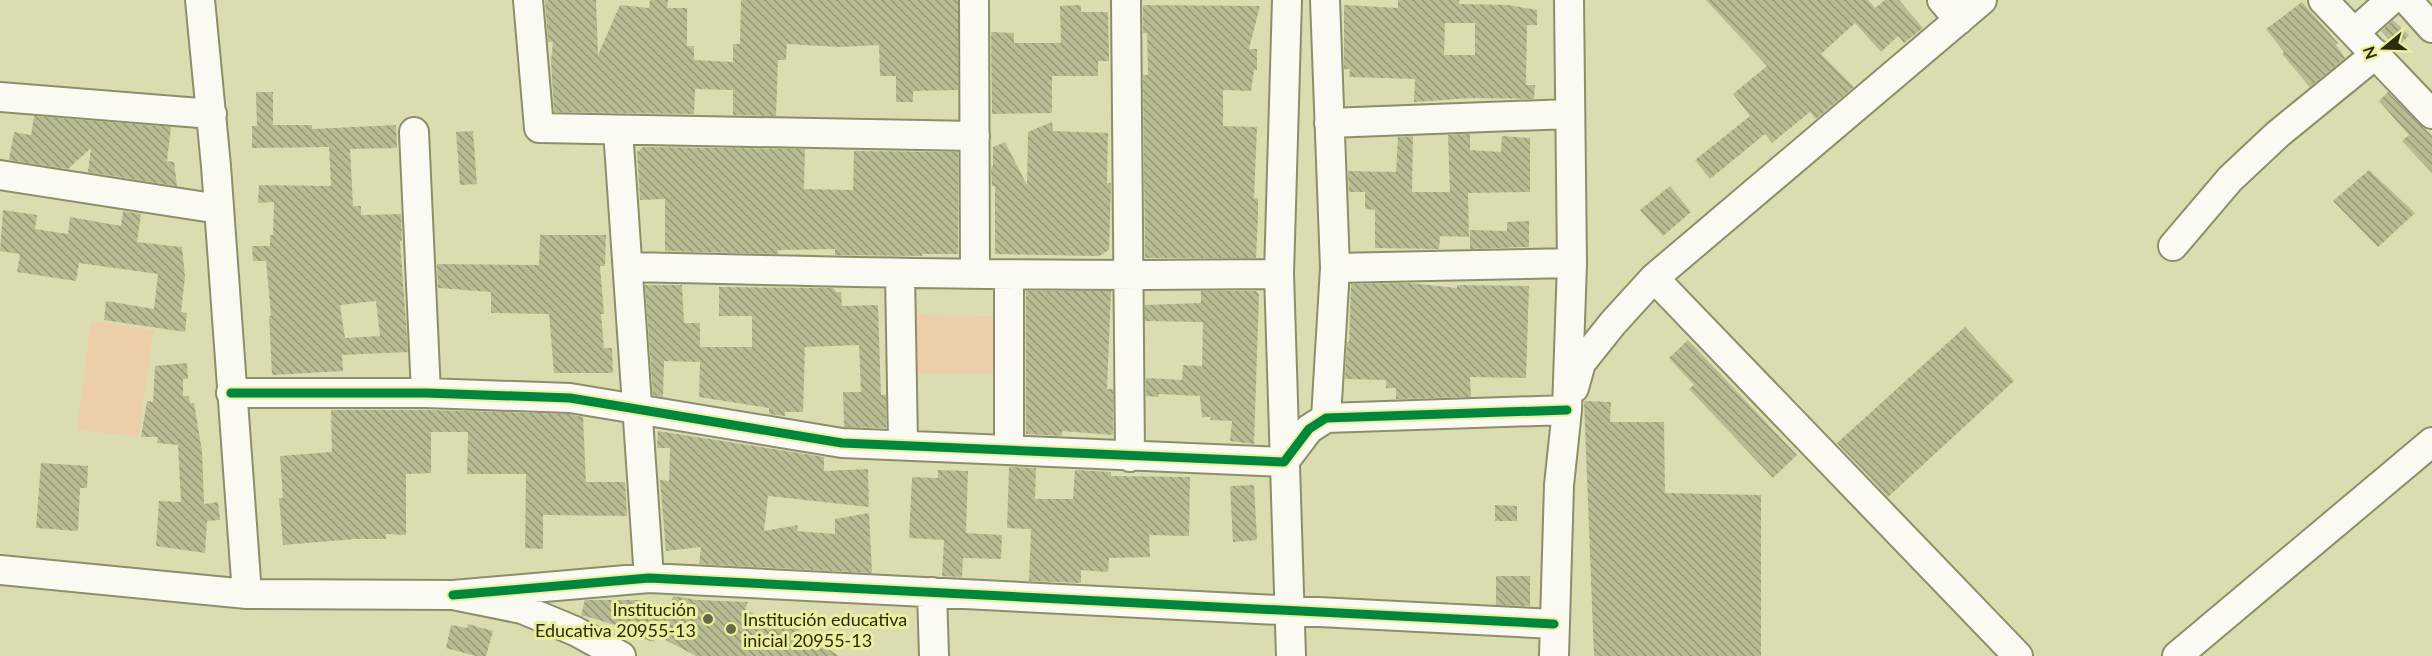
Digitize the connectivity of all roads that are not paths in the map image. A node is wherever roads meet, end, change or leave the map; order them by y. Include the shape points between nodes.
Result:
1 (200, 0) edge
2 (528, 0) edge
3 (974, 0) edge
4 (1126, 0) edge
5 (1287, 0) edge
6 (1325, 0) edge
7 (1569, 0) edge
8 (1982, 0) edge
9 (2323, 0) edge
10 (2391, 0) edge
11 (2407, 0) edge
12 (1950, 10) edge
13 (2432, 28) edge
14 (2355, 32) junction
15 (2376, 54) junction
16 (0, 97) edge
17 (212, 114) junction
18 (1569, 114) junction
19 (2432, 114) edge
20 (1329, 123) junction
21 (618, 130) junction
22 (414, 132) dead end
23 (975, 136) junction
24 (0, 175) edge
25 (219, 209) junction
26 (2172, 246) dead end
27 (1572, 263) junction
28 (628, 267) junction
29 (1335, 267) junction
30 (900, 274) junction
31 (975, 274) junction
32 (1279, 274) junction
33 (1009, 275) junction
34 (1128, 276) junction
35 (1654, 278) junction
36 (231, 393) junction
37 (426, 393) junction
38 (638, 409) junction
39 (1567, 410) junction
40 (1326, 418) junction
41 (2432, 442) edge
42 (903, 444) junction
43 (1009, 450) junction
44 (1130, 457) junction
45 (1284, 462) junction
46 (0, 570) edge
47 (649, 578) junction
48 (932, 592) junction
49 (246, 594) junction
50 (453, 596) junction
51 (1289, 611) junction
52 (1554, 624) junction
53 (621, 656) edge
54 (934, 656) edge
55 (1291, 656) edge
56 (1554, 656) edge
57 (2018, 656) edge
58 (2176, 656) edge

1 - 17 street
2 - 21 street via 539,128
3 - 23 street
4 - 34 street
5 - 32 street
6 - 20 street
7 - 18 street
8 - 12 street
9 - 14 street
10 - 14 street
11 - 13 street
12 - 35 street
14 - 15 street
15 - 19 street
15 - 26 street via 2230,179
16 - 17 street
17 - 25 street
18 - 20 street
18 - 27 street
20 - 29 street
21 - 23 street
21 - 28 street
22 - 37 street
23 - 31 street
24 - 25 street
25 - 36 street
27 - 29 street
27 - 39 street
28 - 30 street
28 - 38 street
29 - 40 street
30 - 31 street
30 - 42 street
31 - 33 street
32 - 34 street
32 - 45 street
33 - 34 street
33 - 43 street
34 - 44 street
35 - 39 street via 1581,363
35 - 57 street
36 - 37 street
36 - 49 street
37 - 38 street via 570,398
38 - 42 street via 842,443
38 - 47 street
39 - 40 street
39 - 52 street via 1559,485
40 - 45 street via 1309,429
41 - 58 street
42 - 43 street
43 - 44 street
44 - 45 street
45 - 51 street
46 - 49 street
47 - 48 street
47 - 50 street
48 - 51 street
48 - 54 street
49 - 50 street
50 - 53 street via 522,609
51 - 52 street
51 - 55 street
52 - 56 street

